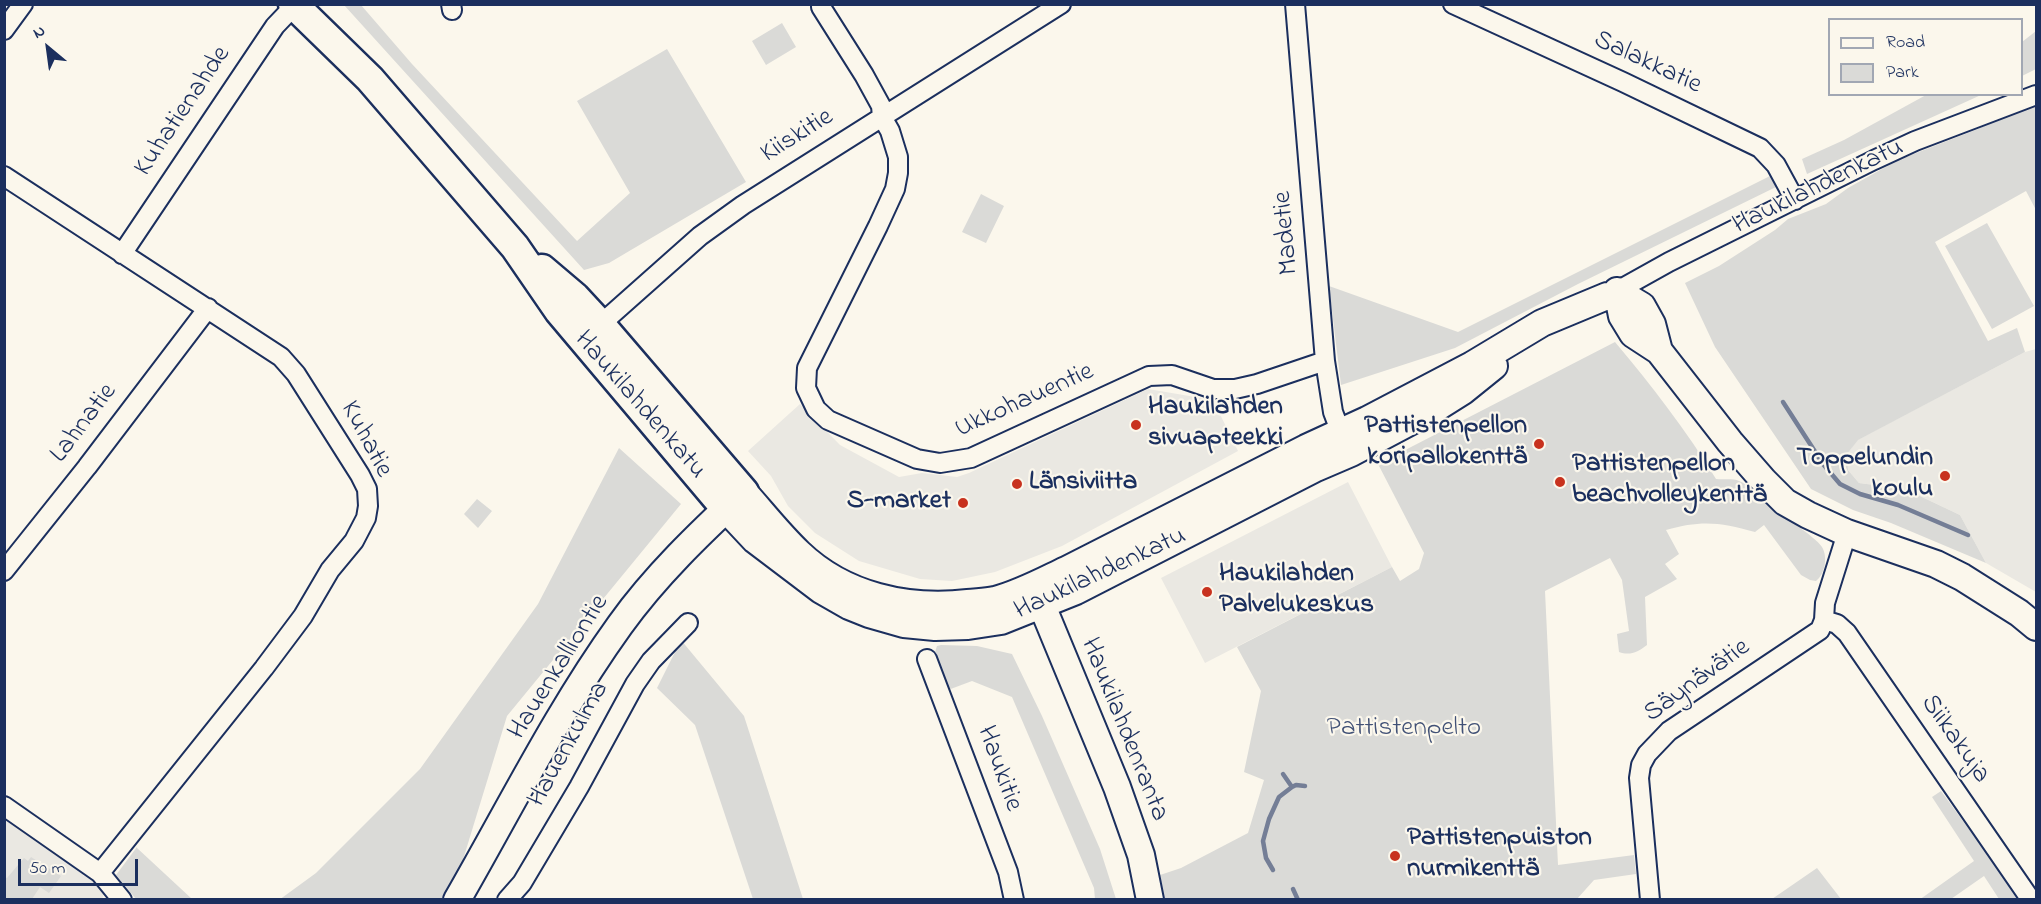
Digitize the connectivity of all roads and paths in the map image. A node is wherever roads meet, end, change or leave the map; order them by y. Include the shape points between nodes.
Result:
1 (22, 4) edge
2 (1061, 4) edge
3 (1295, 4) edge
4 (1454, 4) edge
5 (300, 5) edge
6 (821, 7) dead end
7 (4, 30) edge
8 (2037, 96) edge
9 (882, 117) junction
10 (4, 176) edge
11 (1795, 200) junction
12 (122, 254) junction
13 (1612, 293) junction
14 (208, 308) junction
15 (591, 332) junction
16 (1325, 361) junction
17 (1345, 443) junction
18 (735, 500) junction
19 (1847, 533) junction
20 (4, 571) edge
21 (1038, 595) junction
22 (1824, 620) junction
23 (688, 623) dead end
24 (2037, 627) edge
25 (927, 658) dead end
26 (4, 806) edge
27 (100, 873) junction
28 (122, 900) edge
29 (457, 900) edge
30 (507, 900) edge
31 (1014, 900) edge
32 (1150, 900) edge
33 (1650, 900) edge
34 (2031, 900) edge

1 - 7 street
2 - 9 street, Kiiskitie
3 - 16 street, Madetie
4 - 11 street, Salakkatie via 1760,148 1776,165
5 - 12 street, Kuhatienahde via 269,35
5 - 15 main road, Haukilahdenkatu via 370,79 515,247 559,311
6 - 9 street, Ukkohauentie via 874,92
8 - 11 street, Haukilahdenkatu via 1915,141
9 - 15 street, Kiiskitie via 743,205 700,237
9 - 16 street, Ukkohauentie via 898,157 895,189 807,368 806,388 816,409 828,420 917,459 940,464 971,458 1149,376 1173,375 1213,389 1235,389
10 - 12 street, Kuhatie
11 - 13 street, Haukilahdenkatu
12 - 14 street, Kuhatie
13 - 17 main road, Haukilahdenkatu via 1542,323
13 - 19 main road via 1633,334 1659,351 1730,442 1778,495 1808,515
14 - 20 street, Lahnatie
14 - 27 street, Kuhatie via 281,357 296,374 367,489 366,518 303,616
15 - 18 main road, Haukilahdenkatu
16 - 17 street, Madetie via 1333,412
17 - 21 main road, Haukilahdenkatu via 1316,468 1076,591
18 - 21 main road, Haukilahdenkatu via 755,540 821,590 869,614 904,624 968,626 1001,621
18 - 29 main road, Hauenkalliontie via 682,552 615,632 562,715
19 - 22 street via 1825,603
19 - 24 main road via 1962,576
21 - 32 main road, Haukilahdenranta via 1117,787 1141,855
22 - 33 street, Säynävätie via 1820,630 1669,731 1647,754 1639,778
22 - 34 street, Siikakuja via 1847,633
23 - 30 street, Hauenkulma via 651,661 635,684 522,884
25 - 31 street, Haukitie via 1008,872
26 - 27 street
27 - 28 street

